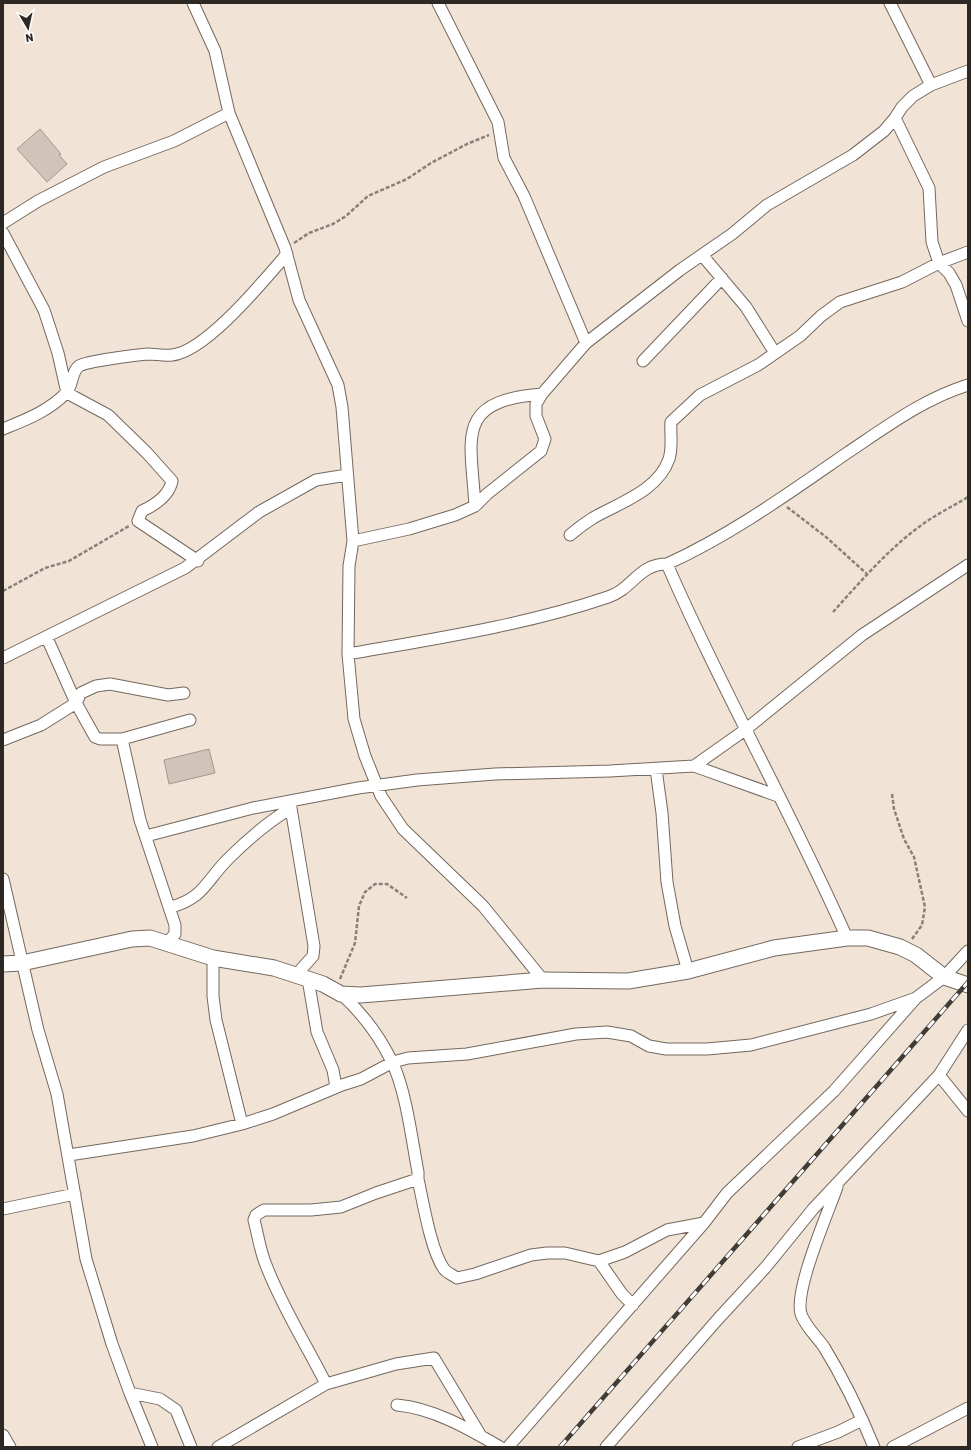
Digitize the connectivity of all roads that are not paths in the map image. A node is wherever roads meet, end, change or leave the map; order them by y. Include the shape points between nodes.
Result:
1 (193, 3) edge
2 (438, 3) edge
3 (890, 3) edge
4 (968, 71) edge
5 (932, 85) junction
6 (230, 113) junction
7 (896, 118) junction
8 (3, 223) edge
9 (3, 233) edge
10 (286, 251) junction
11 (968, 252) edge
12 (702, 255) junction
13 (939, 263) junction
14 (722, 278) junction
15 (968, 322) edge
16 (586, 343) junction
17 (775, 353) junction
18 (643, 361) dead end
19 (968, 385) edge
20 (67, 393) junction
21 (542, 394) junction
22 (3, 429) edge
23 (347, 475) junction
24 (475, 506) junction
25 (570, 535) dead end
26 (353, 542) junction
27 (198, 560) junction
28 (667, 564) junction
29 (968, 565) edge
30 (47, 638) junction
31 (348, 654) junction
32 (3, 658) edge
33 (184, 693) dead end
34 (76, 703) junction
35 (190, 720) dead end
36 (745, 730) junction
37 (122, 739) junction
38 (3, 740) edge
39 (694, 766) junction
40 (656, 769) junction
41 (377, 785) junction
42 (778, 796) junction
43 (290, 805) junction
44 (146, 836) junction
45 (3, 878) edge
46 (171, 907) junction
47 (847, 938) junction
48 (167, 943) junction
49 (968, 952) edge
50 (213, 958) junction
51 (22, 963) junction
52 (3, 964) edge
53 (688, 971) junction
54 (302, 977) junction
55 (944, 977) junction
56 (543, 980) junction
57 (968, 985) edge
58 (338, 993) junction
59 (916, 998) junction
60 (968, 1030) edge
61 (393, 1062) junction
62 (939, 1075) junction
63 (336, 1087) junction
64 (968, 1111) edge
65 (242, 1124) junction
66 (69, 1155) junction
67 (418, 1180) junction
68 (838, 1183) junction
69 (75, 1194) junction
70 (3, 1209) edge
71 (704, 1223) junction
72 (600, 1260) junction
73 (633, 1305) junction
74 (326, 1384) junction
75 (130, 1393) junction
76 (397, 1405) dead end
77 (968, 1408) edge
78 (862, 1420) junction
79 (3, 1435) edge
80 (480, 1436) junction
81 (10, 1447) edge
82 (152, 1447) edge
83 (191, 1447) edge
84 (218, 1447) edge
85 (500, 1447) edge
86 (508, 1447) edge
87 (606, 1447) edge
88 (798, 1447) edge
89 (874, 1447) edge
90 (893, 1447) edge

1 - 6 street via 215,51
2 - 16 street via 498,122 504,158 524,196
3 - 5 street
4 - 5 street
5 - 7 street via 912,96
6 - 8 street via 174,140 104,166
6 - 10 street
7 - 12 street via 853,156 767,205
7 - 13 street via 929,188 930,229
9 - 20 street via 44,310 58,353
10 - 20 street via 224,322 186,351 173,355 148,354 79,366
10 - 23 street via 300,300 338,386
11 - 13 street
12 - 14 street
12 - 16 street
13 - 15 street via 950,273 956,285
13 - 17 street via 902,282 840,302 800,336
14 - 17 street via 746,307
14 - 18 street
16 - 21 street
17 - 25 street via 758,365 700,395 685,408 671,422 670,458 660,476
19 - 28 street via 926,402 897,419 719,538
20 - 22 street via 38,414
20 - 27 street via 108,416 148,453 172,481 166,494 156,505 142,511 138,521
21 - 24 street via 535,409 545,439 542,450 486,494
21 - 24 street via 501,401 489,406 481,414 474,426 470,444
23 - 26 street
23 - 27 street via 316,480 292,492 239,527
24 - 26 street via 409,529
26 - 31 street via 348,566
27 - 30 street
28 - 31 street via 644,569 619,593 567,609 473,631
28 - 36 street
29 - 36 street via 862,635
30 - 32 street
30 - 34 street
31 - 41 street via 354,719
33 - 34 street via 168,696 110,684 96,686 81,693
34 - 37 street via 95,737
34 - 38 street via 41,725
35 - 37 street
36 - 39 street
36 - 42 street
37 - 44 street via 134,798
39 - 40 street
39 - 42 street
40 - 41 street via 495,774
40 - 53 street via 667,882 675,926
41 - 43 street
41 - 56 street via 403,830 483,906
42 - 47 street
43 - 44 street via 246,810
43 - 46 street via 228,859 197,896
43 - 54 street via 314,951
44 - 46 street
45 - 51 street
46 - 48 street via 175,934
47 - 53 street via 774,948
47 - 55 street via 882,941 905,950 916,955
48 - 50 street
48 - 51 street via 150,938 132,939
49 - 55 street
50 - 54 street via 274,968
50 - 65 street via 216,1020
51 - 52 street
51 - 66 street via 57,1094
53 - 56 street via 628,981
54 - 58 street via 323,984
54 - 63 street via 317,1032 333,1070
55 - 57 street
55 - 59 street
56 - 58 street via 385,994
58 - 61 street via 358,1010
59 - 61 street via 893,1008 751,1044 707,1049 666,1049 648,1046 631,1036 607,1032 576,1034 467,1054 408,1058
59 - 71 street via 834,1091 727,1193
60 - 62 street
61 - 63 street via 361,1079
61 - 67 street via 402,1092
62 - 64 street
62 - 68 street
63 - 65 street via 279,1112
65 - 66 street via 193,1136
66 - 69 street
67 - 72 street via 438,1256 444,1270 457,1278 531,1255 565,1253
67 - 74 street via 341,1207 264,1210 256,1215 254,1220 265,1264 287,1314
68 - 78 street via 812,1252 802,1290 801,1314 824,1347
68 - 87 street
69 - 70 street
69 - 75 street via 88,1266
71 - 72 street via 667,1230 625,1252
71 - 73 street
72 - 73 street via 618,1288
73 - 86 street
74 - 80 street via 396,1364 434,1358
74 - 84 street
75 - 82 street
75 - 83 street via 160,1399 176,1410
76 - 80 street via 414,1406
77 - 90 street
78 - 88 street
78 - 89 street
79 - 81 street
80 - 85 street

